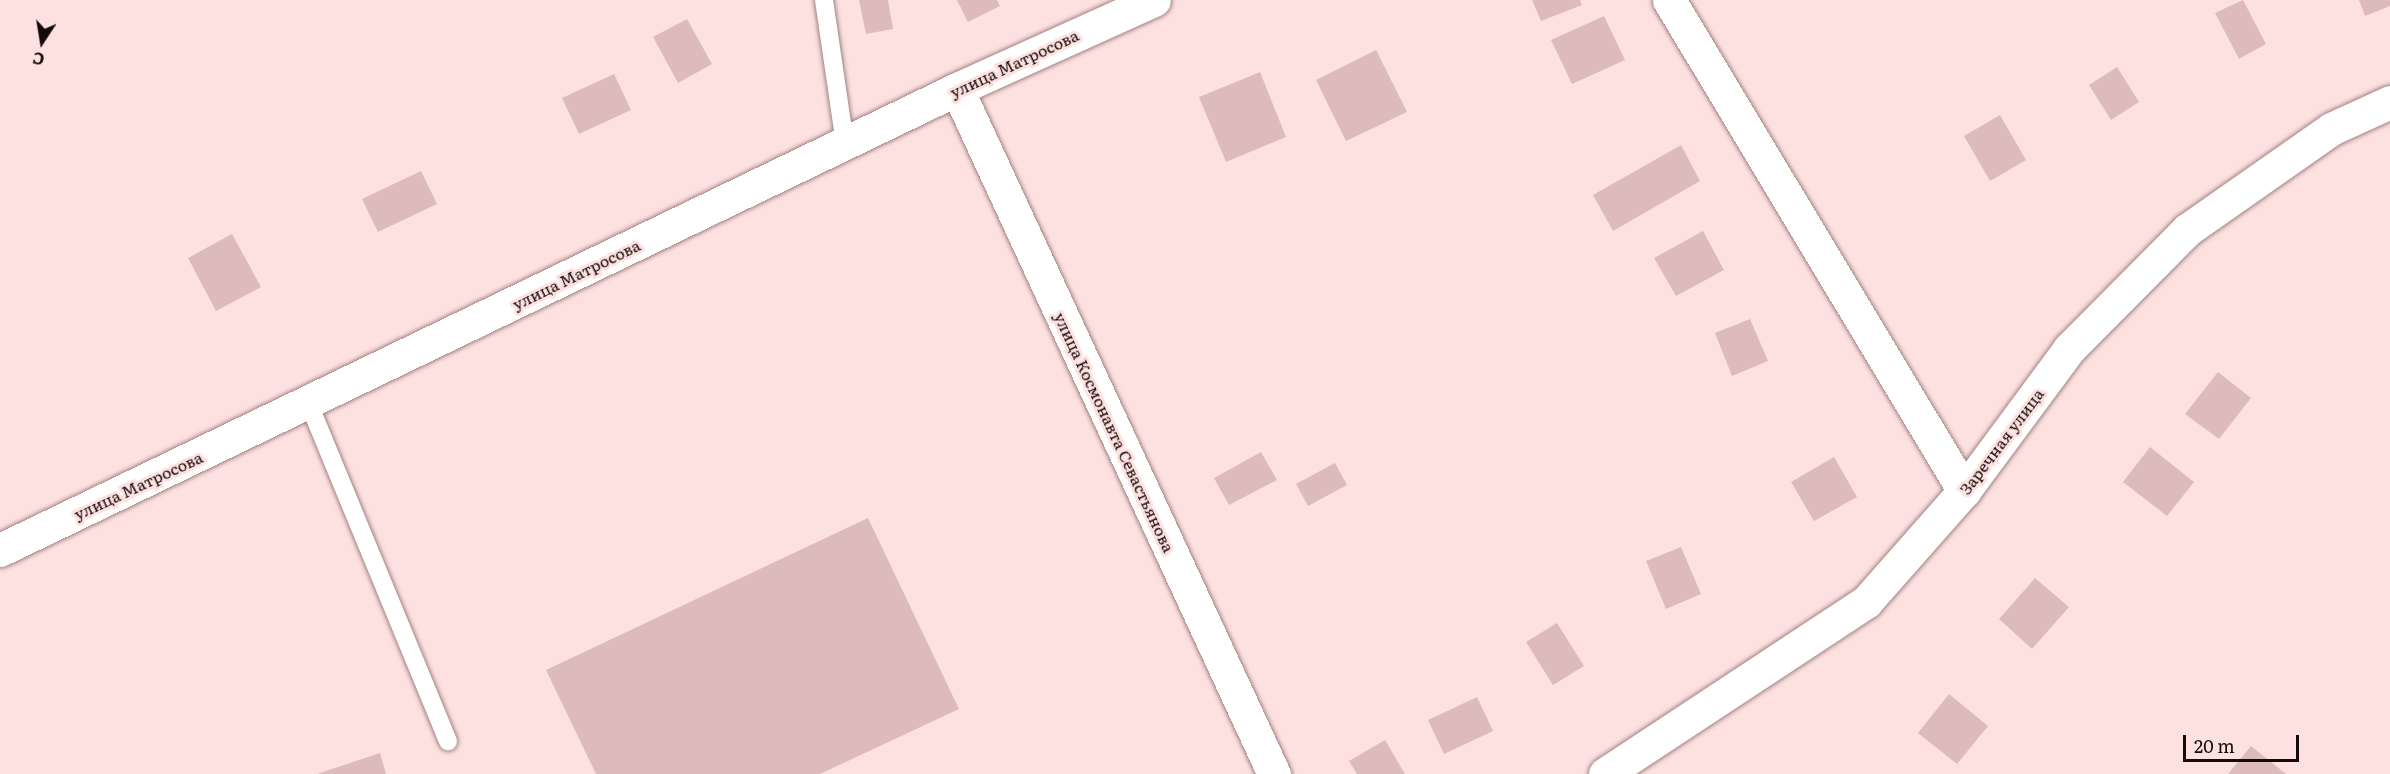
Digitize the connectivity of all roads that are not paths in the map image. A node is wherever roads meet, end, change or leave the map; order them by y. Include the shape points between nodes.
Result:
1 (824, 0) edge
2 (1154, 0) edge
3 (1669, 0) edge
4 (957, 89) junction
5 (2390, 102) edge
6 (844, 144) junction
7 (309, 404) junction
8 (1964, 491) junction
9 (0, 550) edge
10 (448, 741) dead end
11 (1274, 774) edge
12 (1605, 774) edge

1 - 6 lane
2 - 4 street, улица Матросова
3 - 8 street
4 - 6 street, улица Матросова
4 - 11 street, улица Космонавта Севастьянова
5 - 8 street, Заречная улица via 2331,129 2187,230 2069,349
6 - 7 street, улица Матросова
7 - 9 street, улица Матросова
7 - 10 lane
8 - 12 street, Заречная улица via 1866,602

